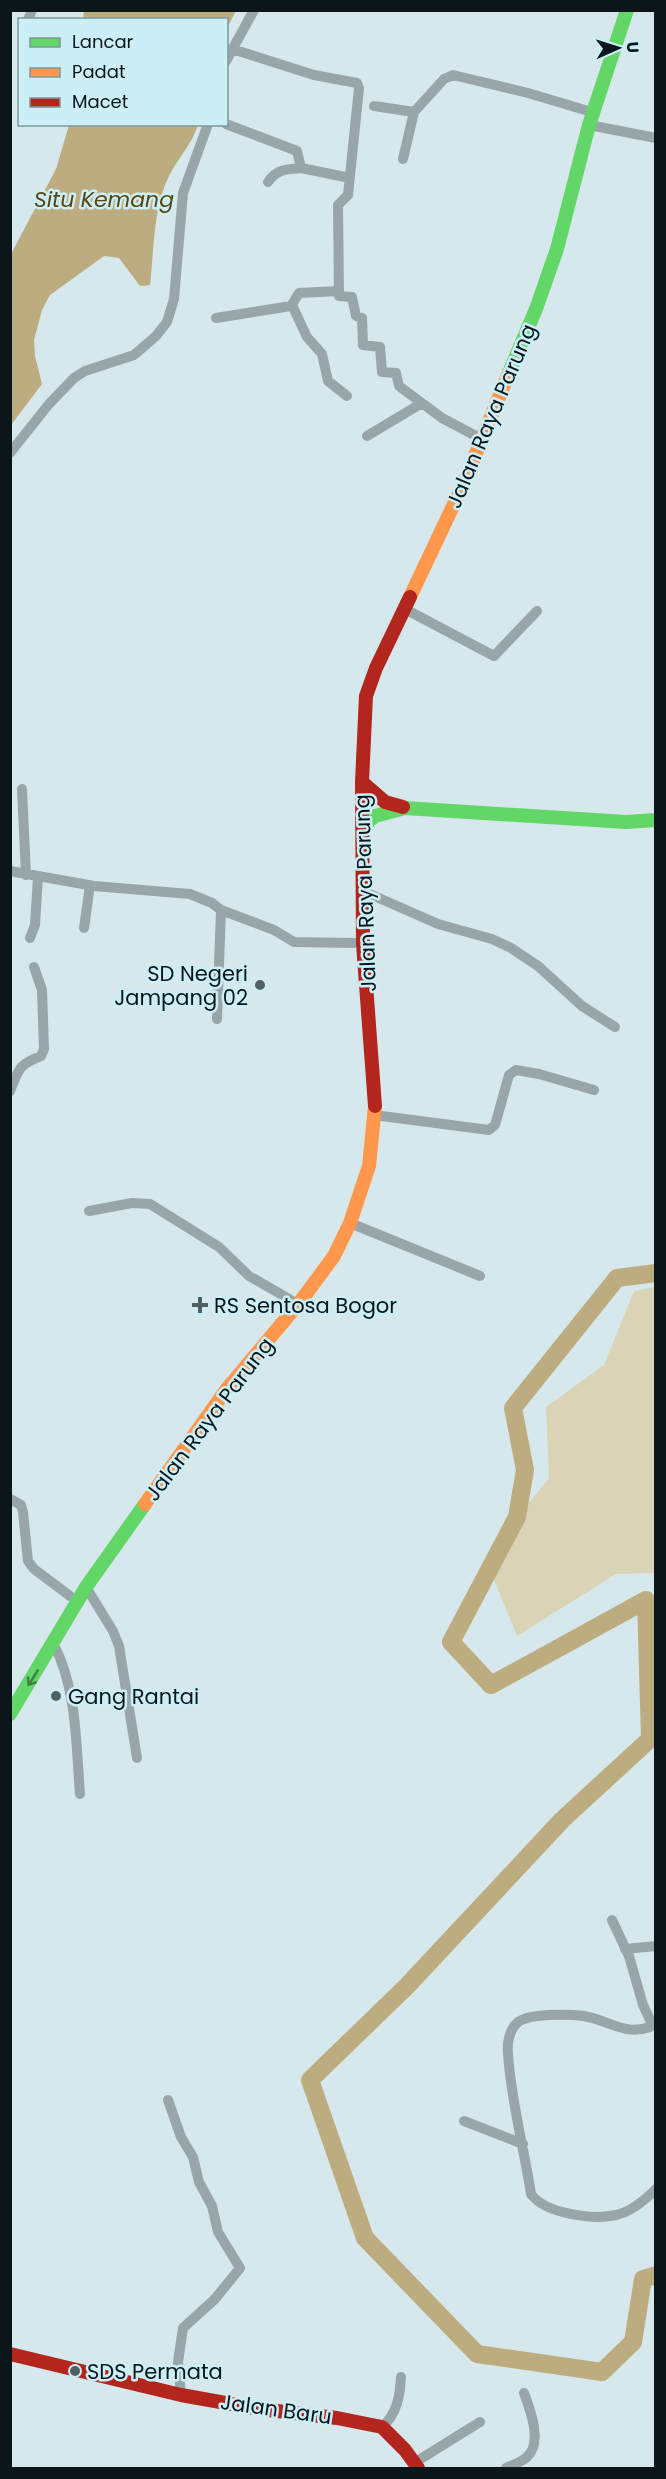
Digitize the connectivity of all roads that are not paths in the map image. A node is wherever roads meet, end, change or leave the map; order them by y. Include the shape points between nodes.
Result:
1 (254, 10) edge
2 (618, 10) edge
3 (627, 10) edge
4 (232, 49) junction
5 (228, 57) edge
6 (374, 106) dead end
7 (585, 110) junction
8 (414, 112) junction
9 (228, 125) edge
10 (589, 125) junction
11 (207, 126) edge
12 (656, 138) edge
13 (403, 159) dead end
14 (301, 168) junction
15 (350, 178) junction
16 (268, 182) dead end
17 (339, 291) junction
18 (292, 305) junction
19 (216, 318) dead end
20 (347, 396) dead end
21 (422, 403) junction
22 (367, 436) dead end
23 (476, 436) junction
24 (10, 453) edge
25 (405, 609) junction
26 (537, 611) dead end
27 (362, 782) junction
28 (22, 789) dead end
29 (405, 808) junction
30 (656, 820) edge
31 (362, 827) junction
32 (10, 871) edge
33 (26, 875) junction
34 (38, 877) junction
35 (90, 885) junction
36 (363, 891) junction
37 (221, 910) junction
38 (84, 928) dead end
39 (30, 938) dead end
40 (354, 943) junction
41 (34, 967) dead end
42 (217, 1019) dead end
43 (615, 1027) dead end
44 (594, 1090) dead end
45 (10, 1091) edge
46 (374, 1115) junction
47 (89, 1211) dead end
48 (350, 1223) junction
49 (480, 1276) dead end
50 (291, 1300) junction
51 (248, 1357) junction
52 (10, 1499) edge
53 (86, 1587) junction
54 (70, 1596) junction
55 (54, 1645) junction
56 (10, 1692) edge
57 (10, 1714) edge
58 (137, 1758) dead end
59 (80, 1794) dead end
60 (612, 1920) dead end
61 (656, 1946) edge
62 (625, 1949) junction
63 (168, 2100) dead end
64 (464, 2121) dead end
65 (523, 2144) junction
66 (656, 2189) edge
67 (10, 2354) edge
68 (401, 2377) dead end
69 (524, 2392) dead end
70 (181, 2395) junction
71 (480, 2422) dead end
72 (382, 2427) junction
73 (416, 2466) edge
74 (506, 2469) edge

1 - 4 street
2 - 7 main road, Jalan Raya Parung
3 - 10 main road, Jalan Raya Parung
4 - 5 street
4 - 15 street via 314,75 357,83
6 - 8 street
7 - 8 street via 448,75
7 - 23 main road, Jalan Raya Parung via 539,279
8 - 13 street
9 - 14 street via 297,151
10 - 12 street
10 - 25 main road, Jalan Raya Parung via 557,249 536,309 463,485
11 - 24 street via 183,193 174,299 167,322 134,355 74,378
14 - 15 street
14 - 16 street via 280,170
15 - 17 street via 348,195 338,205
17 - 18 street via 299,294
17 - 21 street via 340,297 352,297 356,316 362,318 363,345 380,347 382,372 396,372 399,386
18 - 19 street
18 - 20 street via 307,338 322,354 328,381
21 - 22 street
21 - 23 street
23 - 40 main road, Jalan Raya Parung via 368,664 359,692 352,781
25 - 26 street via 494,656
25 - 27 main road, Jalan Raya Parung via 366,696
27 - 29 main road via 385,802
27 - 31 main road, Jalan Raya Parung
28 - 33 street
29 - 30 main road via 626,822
29 - 31 main road via 375,816
31 - 36 main road, Jalan Raya Parung
32 - 33 street
33 - 34 street
34 - 35 street
34 - 39 street via 35,924
35 - 37 street via 190,894
35 - 38 street
36 - 43 street via 438,924 511,948 538,966 582,1006
36 - 46 main road, Jalan Raya Parung
37 - 40 street via 294,942
37 - 42 street
40 - 50 main road, Jalan Raya Parung via 366,1089 360,1165 347,1214 327,1252
41 - 45 street via 42,990 44,1049 41,1056 19,1068
44 - 46 street via 516,1070 509,1075 495,1125 489,1130
46 - 48 main road, Jalan Raya Parung via 369,1166
47 - 50 street via 132,1203 150,1204 219,1247 249,1276
48 - 49 street
48 - 51 main road, Jalan Raya Parung via 334,1256 300,1302
50 - 51 main road, Jalan Raya Parung
51 - 53 main road, Jalan Raya Parung
51 - 54 main road, Jalan Raya Parung via 218,1386
52 - 54 street via 21,1505 28,1561
53 - 55 main road, Jalan Raya Parung
53 - 58 street via 113,1631 120,1652
54 - 56 main road, Jalan Raya Parung
55 -> 57 main road, Jalan Raya Parung
55 - 59 street via 62,1660 74,1715
60 - 62 street
61 - 62 street
62 - 65 street via 650,2027 627,2030 590,2017 540,2016 516,2024 510,2034 508,2054
63 - 70 street via 212,2206 216,2227 240,2268 215,2299 183,2328 178,2362
64 - 65 street
65 - 66 street via 531,2194 549,2208 571,2214 617,2215 642,2202
67 - 70 main road, Jalan Baru
68 - 72 street via 394,2413
69 - 74 street via 535,2439 533,2449 527,2458
70 - 72 main road, Jalan Baru
71 - 73 street
72 - 73 main road

